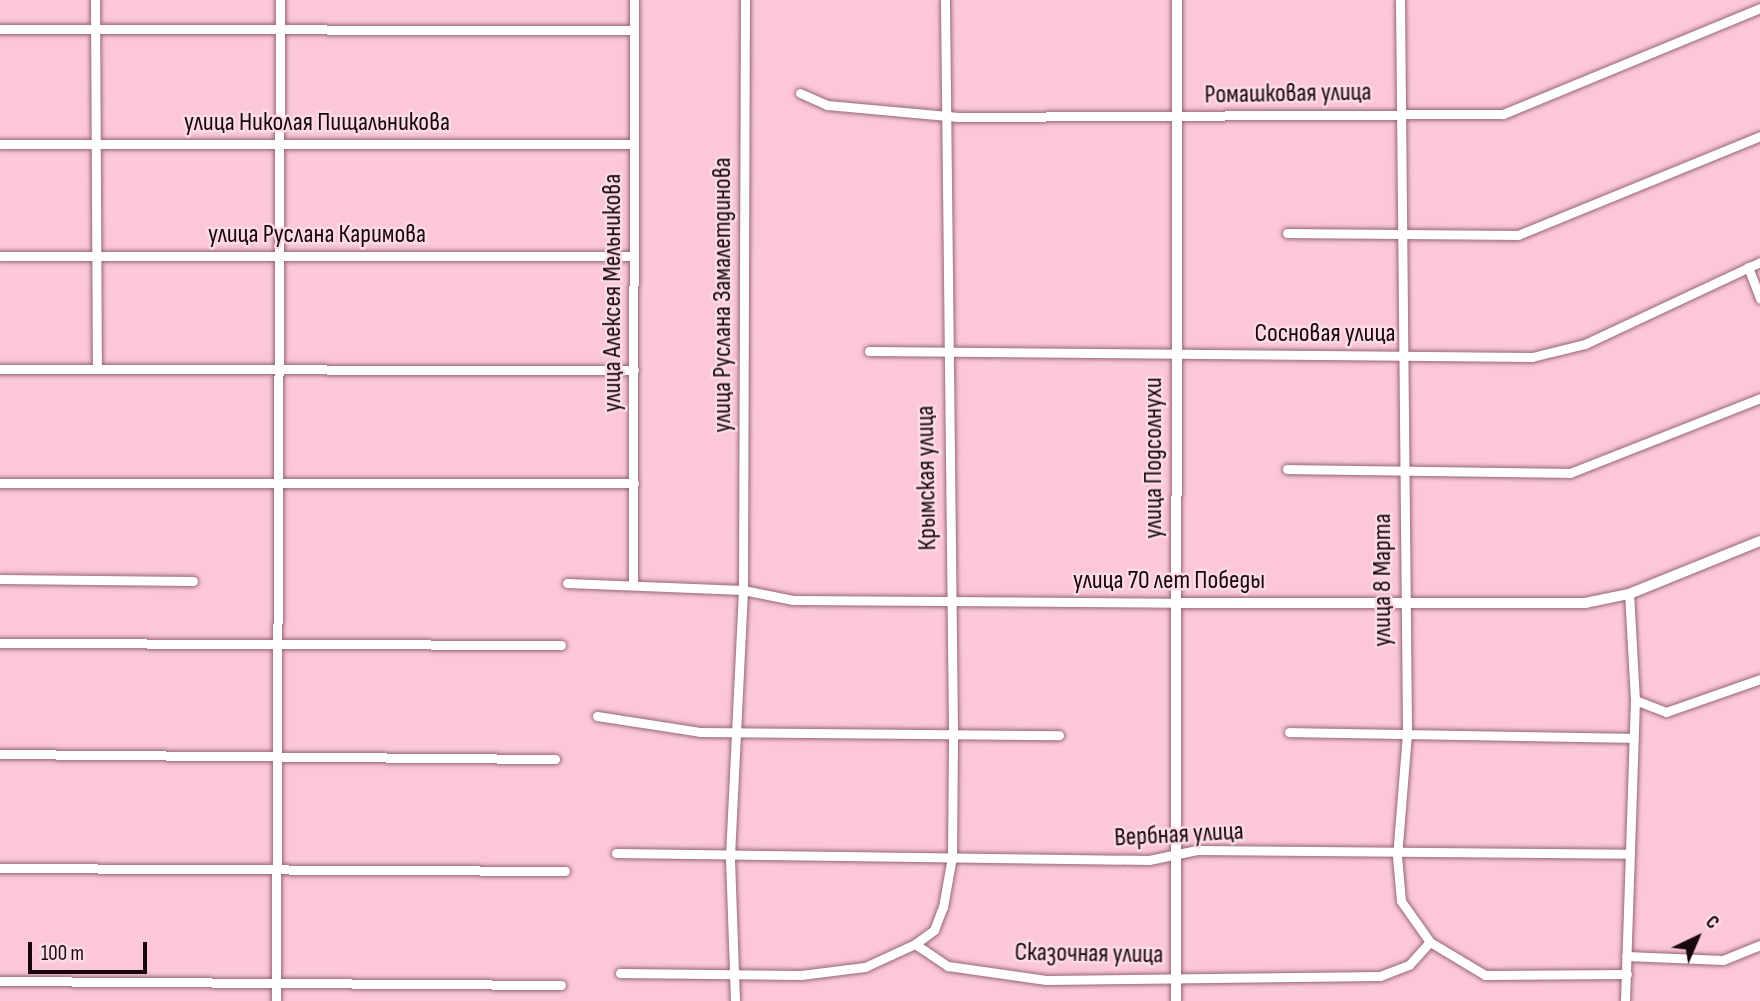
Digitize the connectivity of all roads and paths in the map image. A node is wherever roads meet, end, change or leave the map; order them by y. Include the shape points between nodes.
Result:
1 (95, 0) edge
2 (279, 0) edge
3 (634, 0) edge
4 (745, 0) edge
5 (945, 0) edge
6 (1177, 0) edge
7 (1400, 0) edge
8 (1760, 8) edge
9 (0, 29) edge
10 (95, 30) junction
11 (279, 30) junction
12 (634, 30) junction
13 (800, 93) dead end
14 (943, 114) junction
15 (1399, 114) junction
16 (1175, 115) junction
17 (1760, 136) edge
18 (0, 144) edge
19 (94, 144) junction
20 (634, 144) junction
21 (279, 146) junction
22 (1287, 233) dead end
23 (1399, 233) junction
24 (0, 256) edge
25 (278, 256) junction
26 (634, 256) junction
27 (93, 257) junction
28 (1760, 262) edge
29 (1748, 267) junction
30 (1760, 299) edge
31 (869, 352) dead end
32 (946, 354) junction
33 (1177, 355) junction
34 (1400, 355) junction
35 (0, 369) edge
36 (97, 369) junction
37 (278, 369) junction
38 (634, 370) junction
39 (1760, 398) edge
40 (1287, 469) dead end
41 (1404, 470) junction
42 (277, 481) junction
43 (0, 483) edge
44 (634, 483) junction
45 (1760, 541) edge
46 (0, 579) edge
47 (193, 581) dead end
48 (568, 583) dead end
49 (634, 585) junction
50 (743, 590) junction
51 (1629, 594) junction
52 (1175, 603) junction
53 (1403, 603) junction
54 (949, 604) junction
55 (0, 643) edge
56 (279, 644) junction
57 (561, 645) dead end
58 (1760, 679) edge
59 (1635, 699) junction
60 (597, 716) dead end
61 (953, 730) junction
62 (740, 732) junction
63 (1289, 732) dead end
64 (1407, 733) junction
65 (1059, 735) dead end
66 (1633, 738) junction
67 (0, 754) edge
68 (280, 754) junction
69 (555, 759) dead end
70 (1179, 851) junction
71 (616, 853) dead end
72 (1630, 854) junction
73 (730, 856) junction
74 (1397, 856) junction
75 (952, 857) junction
76 (0, 868) edge
77 (281, 869) junction
78 (565, 871) dead end
79 (1430, 942) junction
80 (915, 944) junction
81 (1760, 944) edge
82 (1626, 956) junction
83 (734, 970) junction
84 (620, 973) dead end
85 (1627, 974) junction
86 (1175, 977) junction
87 (0, 981) edge
88 (276, 981) junction
89 (561, 985) dead end
90 (275, 1001) edge
91 (735, 1001) edge
92 (1176, 1001) edge
93 (1625, 1001) edge

1 - 10 street
2 - 11 street
3 - 12 street, улица Алексея Мельникова
4 - 50 street, улица Руслана Замалетдинова
5 - 14 street, Крымская улица
6 - 16 street, улица Подсолнухи
7 - 15 street, улица 8 Марта
8 - 15 street, Ромашковая улица via 1503,114
9 - 10 street
10 - 11 street
10 - 19 street
11 - 12 street
11 - 21 street
12 - 20 street, улица Алексея Мельникова
13 - 14 street, Ромашковая улица via 827,105
14 - 16 street, Ромашковая улица
14 - 32 street, Крымская улица
15 - 16 street, Ромашковая улица
15 - 23 street, улица 8 Марта
16 - 33 street, улица Подсолнухи
17 - 23 street via 1518,235
18 - 19 street, улица Николая Пищальникова
19 - 21 street, улица Николая Пищальникова
19 - 27 street
20 - 21 street, улица Николая Пищальникова
20 - 26 street, улица Алексея Мельникова
21 - 25 street
22 - 23 street
23 - 34 street, улица 8 Марта
24 - 27 street, улица Руслана Каримова
25 - 26 street, улица Руслана Каримова
25 - 27 street, улица Руслана Каримова
25 - 37 street
26 - 38 street, улица Алексея Мельникова
27 - 36 street
28 - 29 street, Сосновая улица
29 - 30 street
29 - 34 street, Сосновая улица via 1558,353
31 - 32 street, Сосновая улица
32 - 33 street, Сосновая улица
32 - 54 street, Крымская улица
33 - 34 street, Сосновая улица
33 - 52 street, улица Подсолнухи
34 - 41 street, улица 8 Марта
35 - 36 street
36 - 37 street
37 - 38 street
37 - 42 street
38 - 44 street, улица Алексея Мельникова
39 - 41 street via 1570,473
40 - 41 street
41 - 53 street, улица 8 Марта
42 - 43 street
42 - 44 street
42 - 56 street
44 - 49 street, улица Алексея Мельникова
45 - 51 street, улица 70 лет Победы
46 - 47 street
48 - 49 street, улица 70 лет Победы
49 - 50 street, улица 70 лет Победы
50 - 54 street, улица 70 лет Победы via 793,600
50 - 62 street, улица Руслана Замалетдинова
51 - 53 street, улица 70 лет Победы via 1585,603
51 - 59 street
52 - 53 street, улица 70 лет Победы
52 - 54 street, улица 70 лет Победы
52 - 70 street, улица Подсолнухи
53 - 64 street, улица 8 Марта
54 - 61 street, Крымская улица
55 - 56 street
56 - 57 street
56 - 68 street
58 - 59 street via 1666,712
59 - 66 street
60 - 62 street
61 - 62 street via 897,737
61 - 65 street
61 - 75 street, Крымская улица
62 - 73 street, улица Руслана Замалетдинова
63 - 64 street
64 - 66 street
64 - 74 street, улица 8 Марта
66 - 72 street
67 - 68 street
68 - 69 street
68 - 77 street
70 - 74 street, Вербная улица
70 - 75 street, Вербная улица via 1149,860
70 - 86 street, улица Подсолнухи
71 - 73 street, Вербная улица
72 - 74 street, Вербная улица
72 - 82 street
73 - 75 street, Вербная улица
73 - 83 street, улица Руслана Замалетдинова
74 - 79 street, улица 8 Марта via 1401,901
75 - 80 street, Крымская улица via 934,930
76 - 77 street
77 - 78 street
77 - 88 street
79 - 85 street, улица 8 Марта via 1467,968 1495,976
79 - 86 street, Сказочная улица via 1409,965 1380,976
80 - 83 street via 865,967 801,975
80 - 86 street, Сказочная улица via 948,966 1046,980
81 - 82 street via 1723,960
82 - 85 street
83 - 84 street
83 - 91 street, улица Руслана Замалетдинова
85 - 93 street
86 - 92 street, улица Подсолнухи
87 - 88 street
88 - 89 street
88 - 90 street

